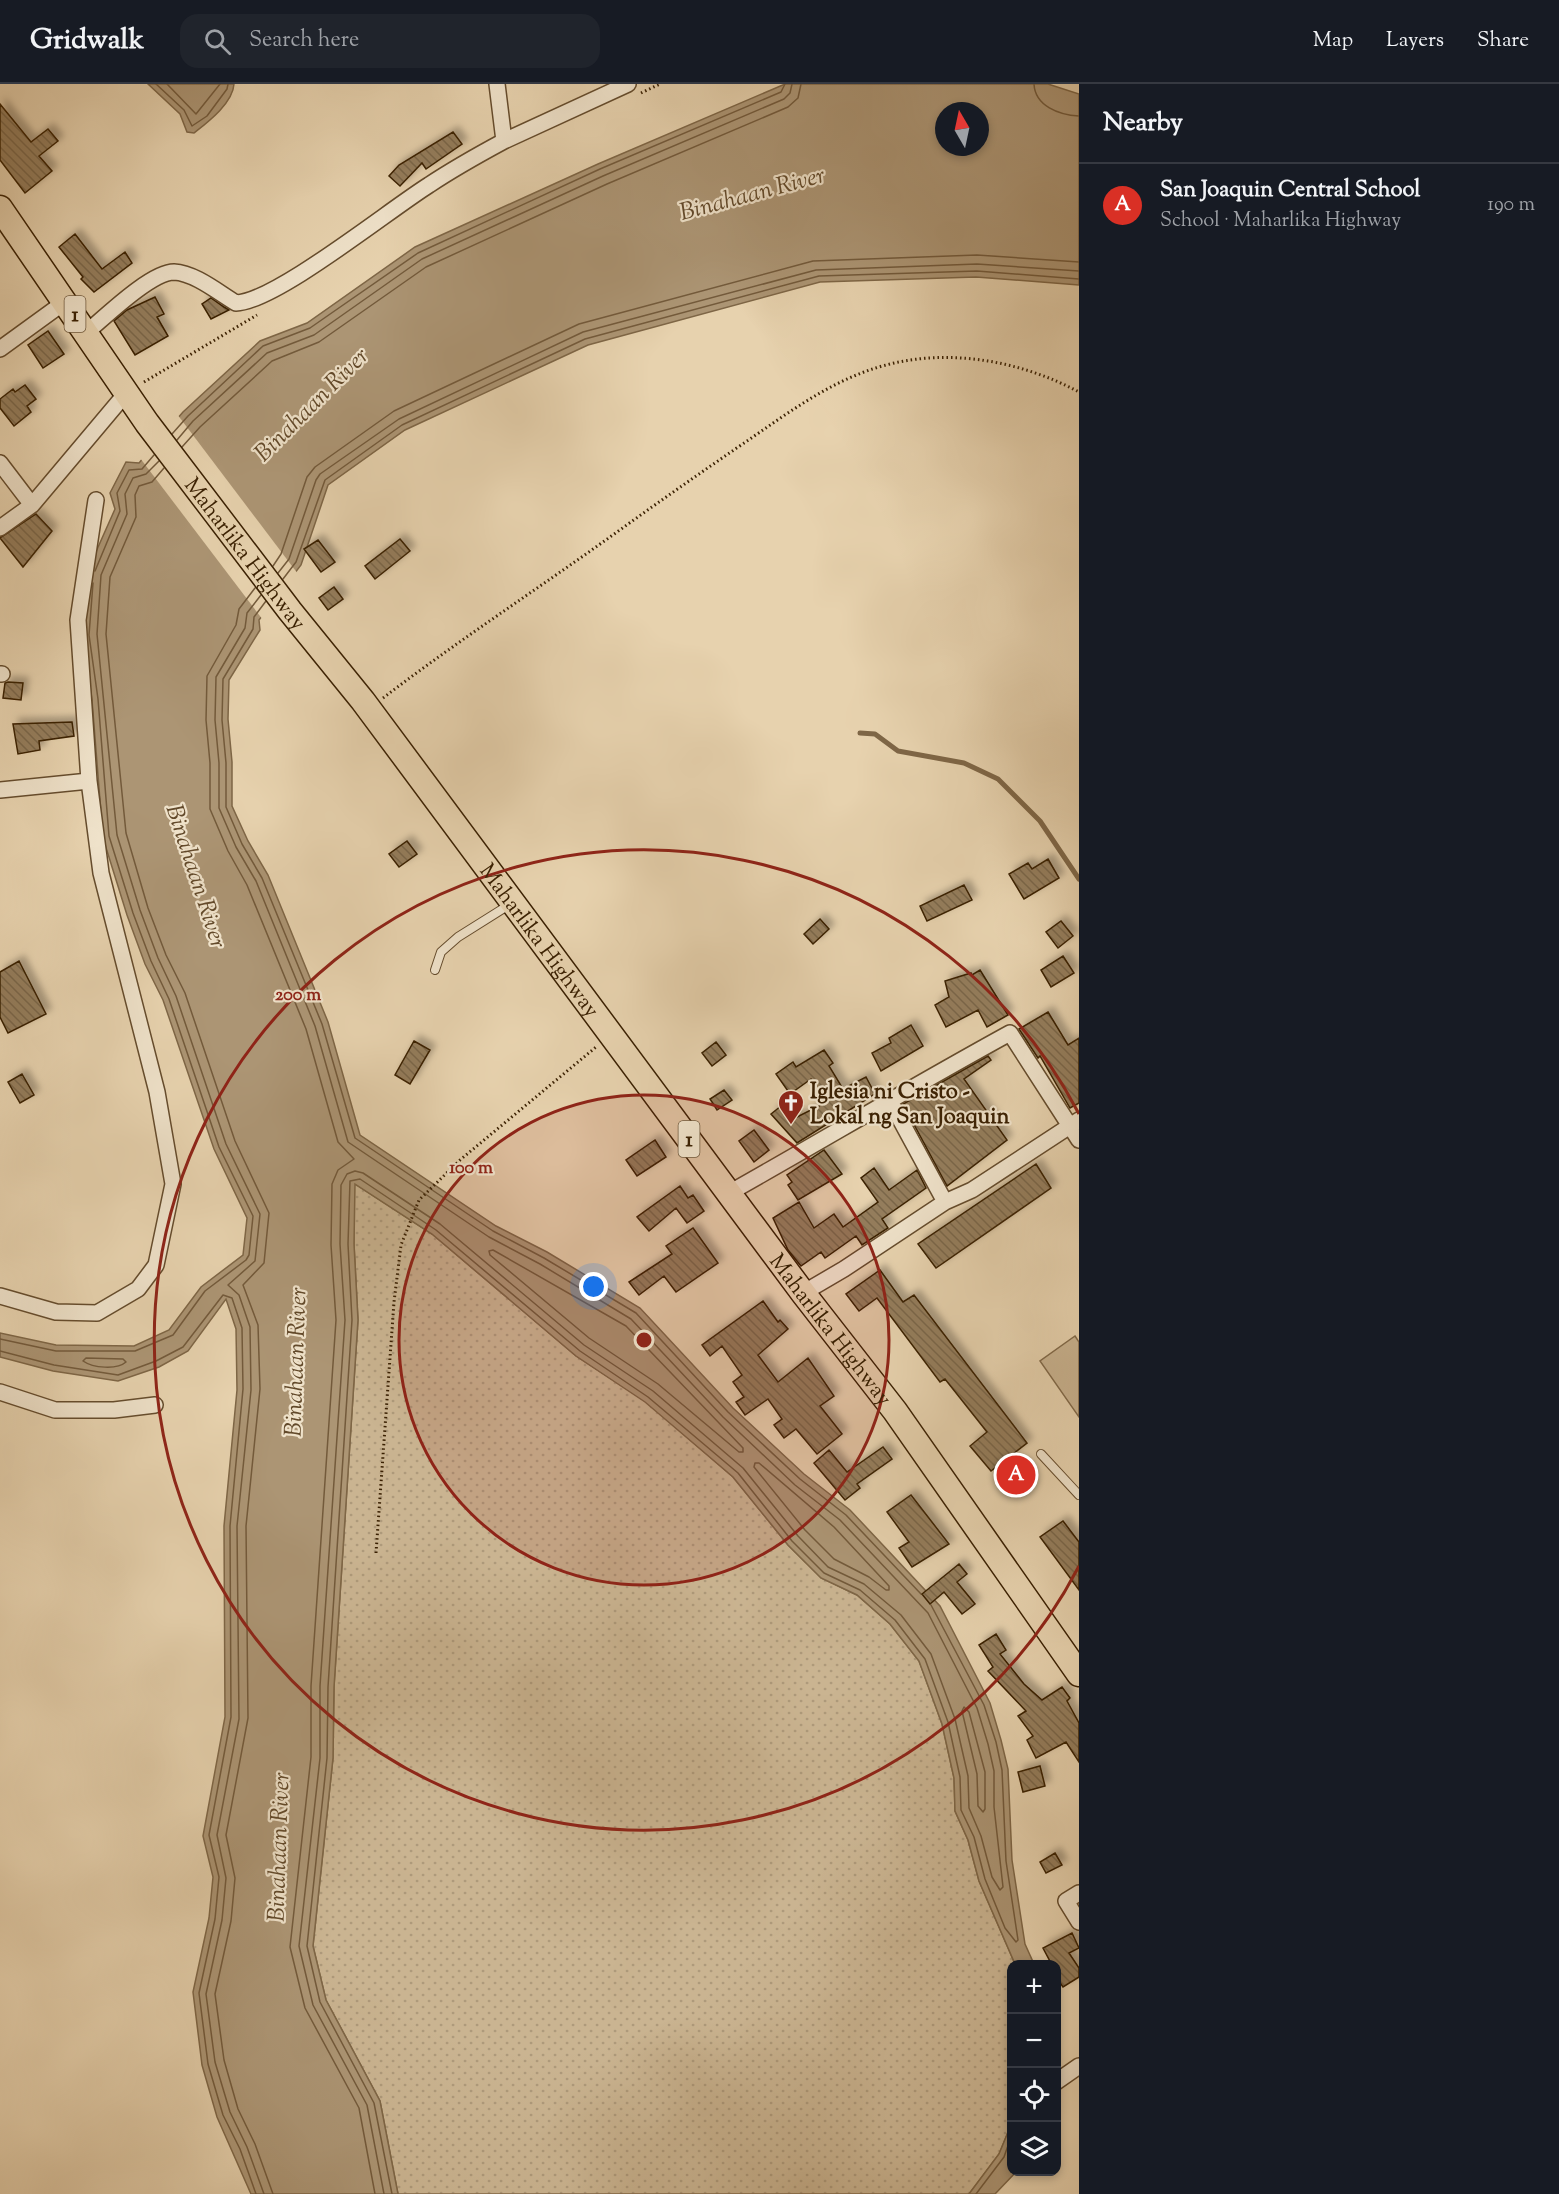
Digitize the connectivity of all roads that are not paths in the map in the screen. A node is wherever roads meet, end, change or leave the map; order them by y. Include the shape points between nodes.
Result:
1 (497, 84) edge
2 (628, 84) edge
3 (504, 141) junction
4 (2, 214) edge
5 (66, 301) junction
6 (87, 332) junction
7 (0, 349) edge
8 (127, 392) junction
9 (0, 463) edge
10 (96, 500) dead end
11 (32, 505) junction
12 (0, 528) edge
13 (89, 781) junction
14 (0, 790) edge
15 (513, 903) junction
16 (435, 970) dead end
17 (889, 1099) junction
18 (1074, 1123) edge
19 (1079, 1140) edge
20 (729, 1193) junction
21 (945, 1202) junction
22 (803, 1293) junction
23 (0, 1296) edge
24 (0, 1392) edge
25 (155, 1405) dead end
26 (1041, 1454) dead end
27 (1079, 1495) edge
28 (1076, 1663) edge
29 (1079, 1893) edge
30 (1079, 1922) edge
31 (1079, 2066) edge
32 (1061, 2079) edge

1 - 3 street
2 - 3 street
3 - 6 street via 428,185 257,299 236,303 197,280 173,272 158,276
4 - 5 highway, Maharlika Highway / 1
5 - 6 highway, Maharlika Highway / 1
5 - 7 street
6 - 8 highway, Maharlika Highway / 1
8 - 11 street
8 - 15 highway, Maharlika Highway / 1
9 - 11 street
10 - 13 street via 78,620
11 - 12 street
13 - 14 street
13 - 23 street via 101,873 157,1092 173,1185 156,1265 138,1289 97,1313 56,1312
15 - 16 lane via 441,952
15 - 20 highway, Maharlika Highway / 1
17 - 18 street via 1011,1033
17 - 20 street
17 - 21 street
18 - 19 street
18 - 21 street via 972,1190
20 - 22 highway, Maharlika Highway / 1
21 - 22 street
22 - 28 highway, Maharlika Highway / 1 via 895,1411
24 - 25 street via 55,1410
26 - 27 lane
29 - 30 street via 1066,1901
31 - 32 street

